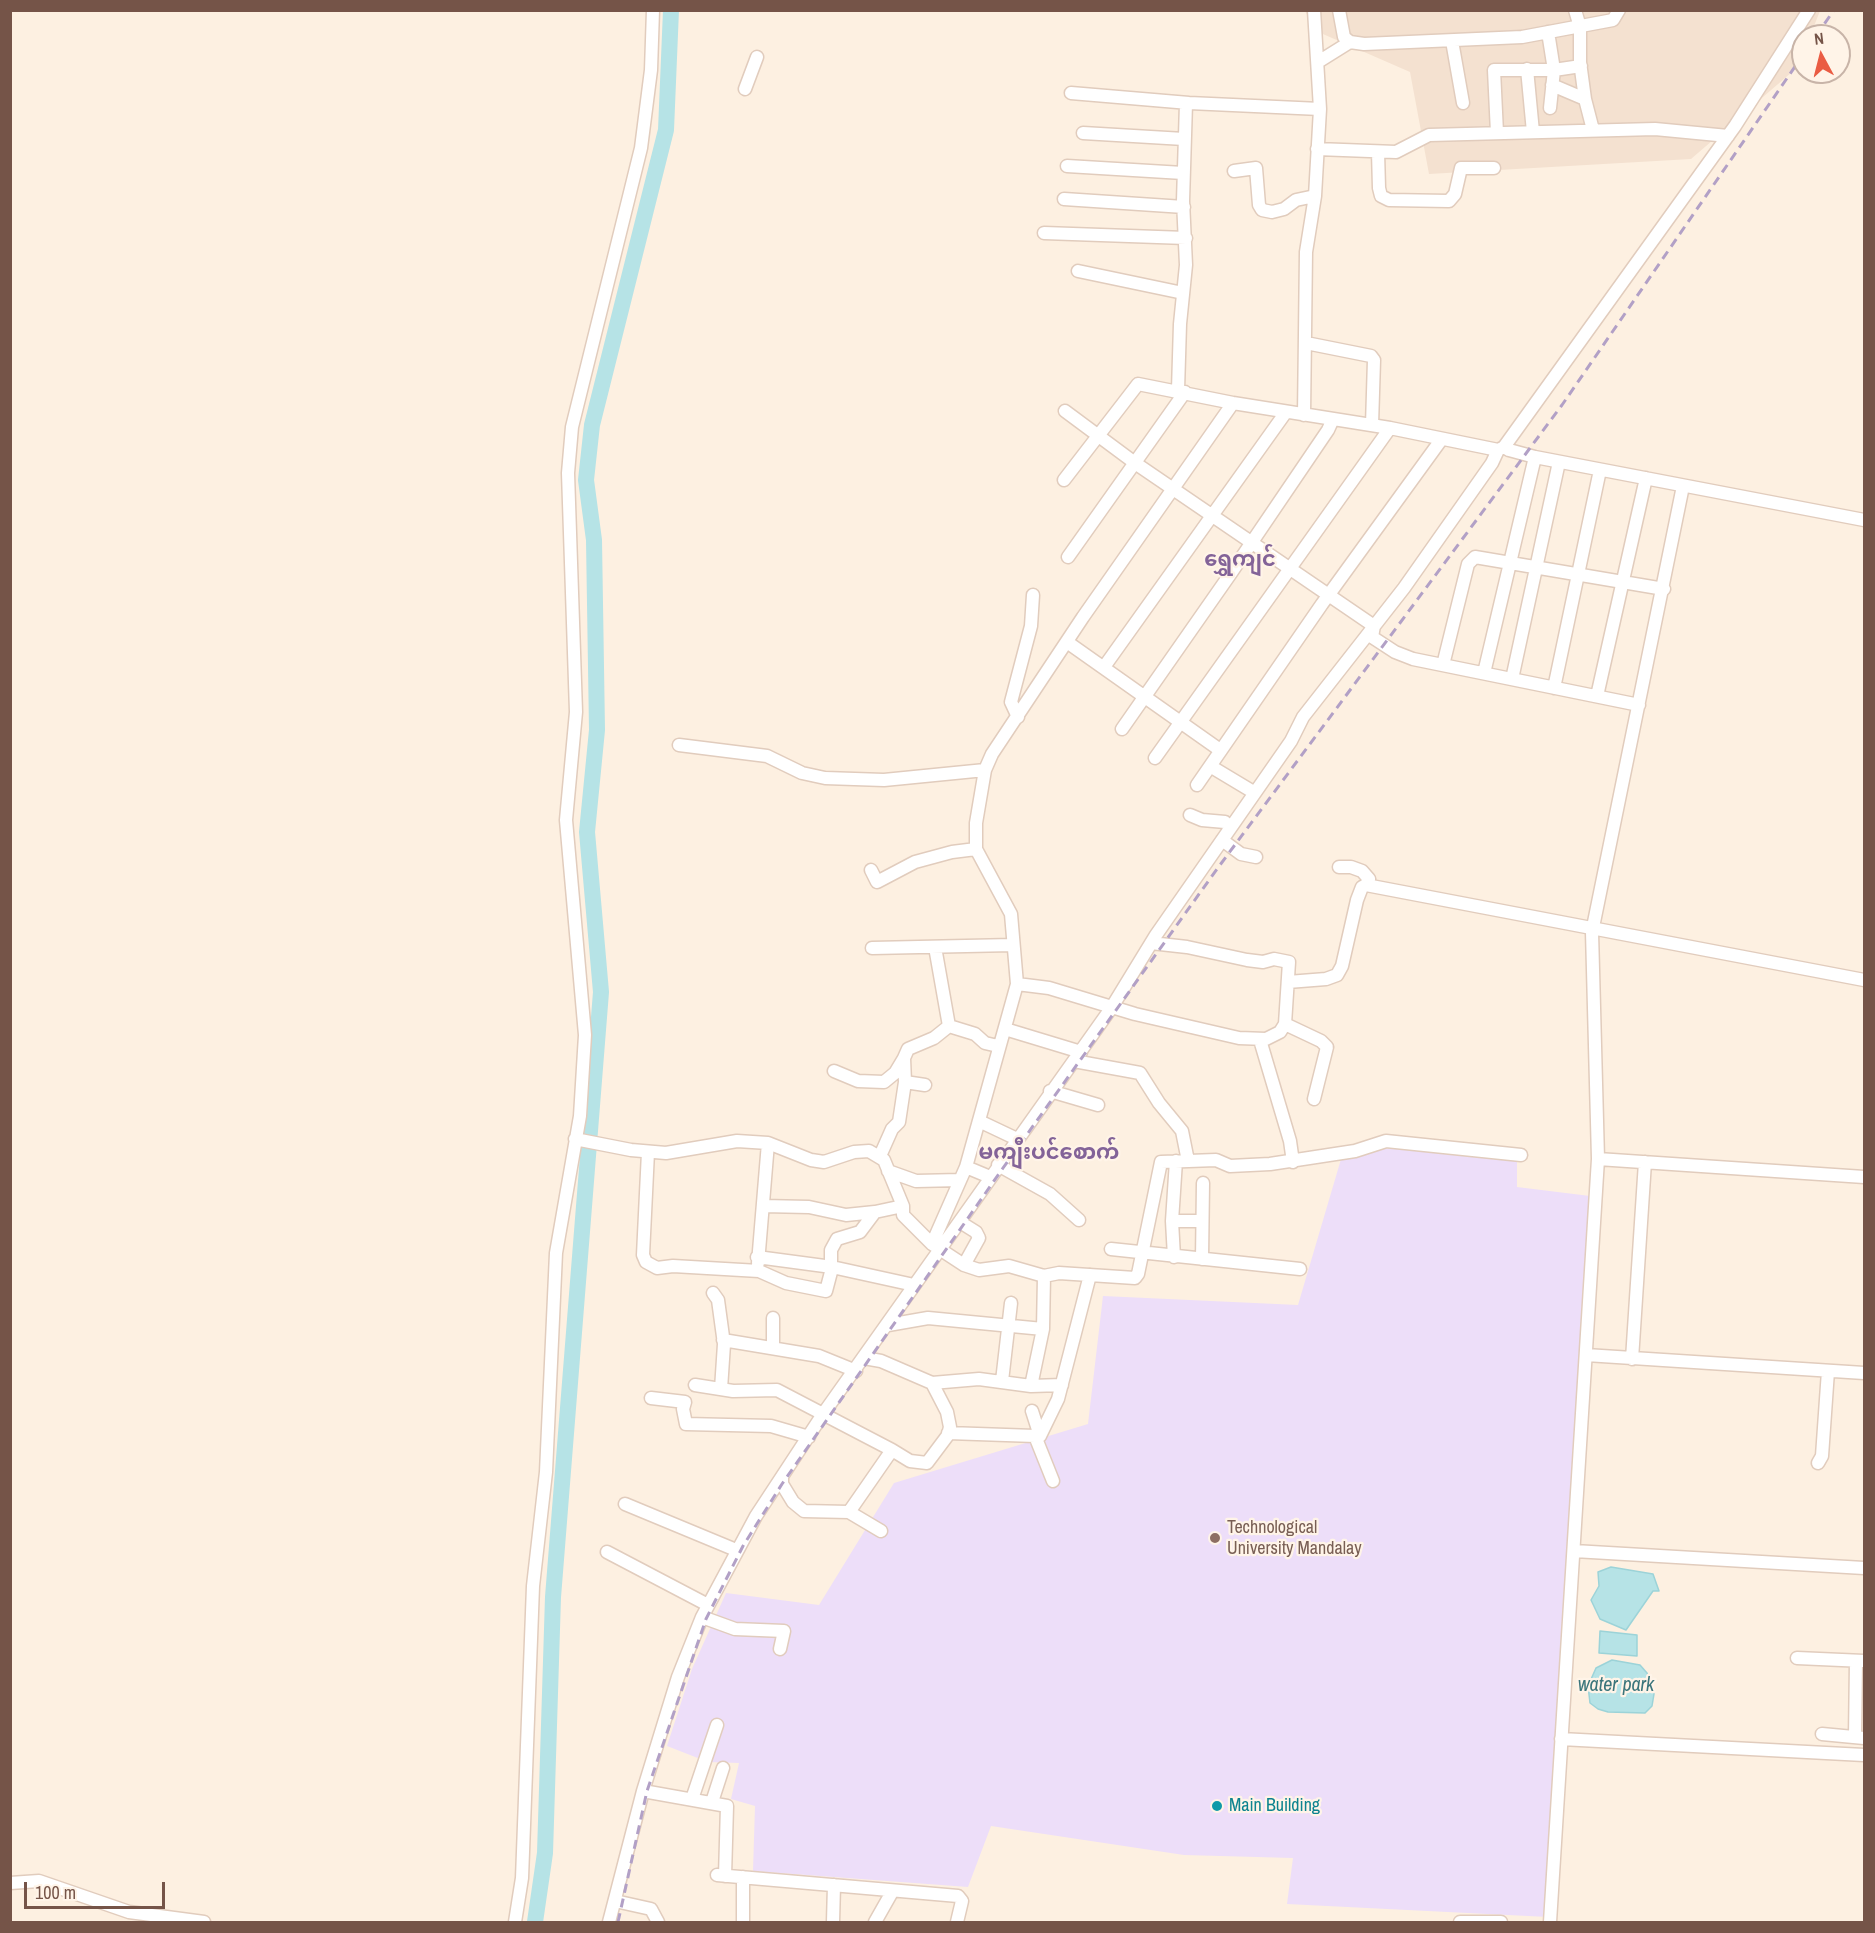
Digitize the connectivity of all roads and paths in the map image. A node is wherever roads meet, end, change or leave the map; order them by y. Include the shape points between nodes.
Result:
1 (653, 10) edge
2 (1314, 10) edge
3 (1339, 10) edge
4 (1575, 10) edge
5 (1619, 10) edge
6 (1809, 10) edge
7 (1580, 27) junction
8 (1548, 32) junction
9 (1452, 41) junction
10 (1350, 42) junction
11 (757, 57) dead end
12 (1318, 62) junction
13 (1581, 66) junction
14 (1527, 69) junction
15 (1554, 70) junction
16 (1552, 85) junction
17 (745, 89) dead end
18 (1071, 93) dead end
19 (1585, 99) junction
20 (1186, 103) junction
21 (1463, 103) dead end
22 (1550, 108) dead end
23 (1320, 109) junction
24 (1593, 130) junction
25 (1533, 132) junction
26 (1083, 133) dead end
27 (1497, 133) junction
28 (1728, 136) junction
29 (1184, 139) junction
30 (1317, 148) junction
31 (1378, 152) junction
32 (1067, 166) dead end
33 (1494, 168) dead end
34 (1234, 171) dead end
35 (1184, 173) junction
36 (1315, 196) junction
37 (1064, 199) dead end
38 (1184, 207) junction
39 (1044, 233) dead end
40 (1186, 238) junction
41 (1078, 271) dead end
42 (1183, 293) junction
43 (1306, 343) junction
44 (1181, 391) junction
45 (1233, 403) junction
46 (1065, 411) dead end
47 (1287, 412) junction
48 (1304, 415) junction
49 (1333, 419) junction
50 (1372, 425) junction
51 (1390, 428) junction
52 (1099, 436) junction
53 (1441, 440) junction
54 (1501, 448) junction
55 (1535, 457) junction
56 (1559, 462) junction
57 (1135, 463) junction
58 (1600, 470) junction
59 (1646, 478) junction
60 (1064, 480) dead end
61 (1683, 486) junction
62 (1173, 488) junction
63 (1213, 516) junction
64 (1864, 520) edge
65 (1251, 542) junction
66 (1068, 557) dead end
67 (1510, 562) junction
68 (1536, 567) junction
69 (1290, 568) junction
70 (1578, 575) junction
71 (1621, 583) junction
72 (1664, 589) junction
73 (1033, 595) dead end
74 (1328, 596) junction
75 (1374, 626) junction
76 (1067, 642) junction
77 (1443, 665) junction
78 (1104, 667) junction
79 (1484, 673) junction
80 (1512, 679) junction
81 (1554, 687) junction
82 (1143, 696) junction
83 (1597, 696) junction
84 (1639, 705) junction
85 (1018, 717) junction
86 (1180, 722) junction
87 (1122, 729) dead end
88 (679, 745) dead end
89 (1220, 750) junction
90 (1155, 758) dead end
91 (1210, 766) junction
92 (985, 770) junction
93 (1197, 785) dead end
94 (1255, 793) junction
95 (1190, 815) dead end
96 (1230, 828) junction
97 (1222, 840) junction
98 (976, 849) junction
99 (1256, 857) dead end
100 (1339, 867) dead end
101 (871, 870) dead end
102 (1366, 885) junction
103 (1592, 929) junction
104 (1151, 943) junction
105 (1012, 945) junction
106 (935, 946) junction
107 (872, 948) dead end
108 (1864, 980) edge
109 (1288, 982) junction
110 (1017, 984) junction
111 (1112, 1007) junction
112 (1285, 1024) junction
113 (949, 1026) junction
114 (1005, 1029) junction
115 (1260, 1040) junction
116 (999, 1046) junction
117 (1077, 1056) junction
118 (904, 1058) junction
119 (834, 1071) dead end
120 (905, 1082) junction
121 (925, 1085) dead end
122 (1050, 1091) junction
123 (1314, 1099) dead end
124 (1098, 1105) dead end
125 (979, 1121) junction
126 (1017, 1139) junction
127 (579, 1140) junction
128 (768, 1143) junction
129 (648, 1152) junction
130 (1521, 1155) dead end
131 (880, 1156) junction
132 (1598, 1159) junction
133 (1182, 1161) junction
134 (1293, 1162) junction
135 (1645, 1162) junction
136 (998, 1165) junction
137 (966, 1167) junction
138 (888, 1171) junction
139 (990, 1177) junction
140 (1864, 1177) edge
141 (960, 1180) junction
142 (1203, 1183) dead end
143 (763, 1206) junction
144 (903, 1206) junction
145 (875, 1212) junction
146 (1079, 1220) dead end
147 (1172, 1221) junction
148 (1202, 1221) junction
149 (960, 1222) junction
150 (936, 1247) junction
151 (1111, 1249) dead end
152 (1142, 1254) junction
153 (757, 1257) junction
154 (1174, 1257) junction
155 (1202, 1259) junction
156 (964, 1265) junction
157 (832, 1267) junction
158 (1300, 1269) dead end
159 (759, 1271) junction
160 (1090, 1275) junction
161 (1044, 1276) junction
162 (914, 1285) junction
163 (713, 1293) dead end
164 (1011, 1303) dead end
165 (773, 1318) dead end
166 (888, 1325) junction
167 (1009, 1326) junction
168 (1043, 1329) junction
169 (723, 1340) junction
170 (773, 1347) junction
171 (1586, 1355) junction
172 (864, 1358) junction
173 (1632, 1359) junction
174 (856, 1371) junction
175 (1828, 1371) junction
176 (1864, 1373) edge
177 (1002, 1381) junction
178 (932, 1383) junction
179 (695, 1384) dead end
180 (1062, 1385) junction
181 (1031, 1386) junction
182 (721, 1389) junction
183 (651, 1398) dead end
184 (1032, 1411) dead end
185 (823, 1414) junction
186 (948, 1433) junction
187 (1037, 1436) junction
188 (809, 1437) junction
189 (892, 1450) junction
190 (1818, 1463) dead end
191 (782, 1477) junction
192 (1053, 1481) dead end
193 (625, 1504) dead end
194 (849, 1512) junction
195 (881, 1531) dead end
196 (736, 1550) junction
197 (1574, 1551) junction
198 (607, 1552) dead end
199 (1864, 1568) edge
200 (708, 1605) junction
201 (702, 1617) junction
202 (780, 1649) dead end
203 (1797, 1658) dead end
204 (1860, 1661) edge
205 (717, 1725) dead end
206 (1822, 1734) dead end
207 (1860, 1738) edge
208 (1561, 1739) junction
209 (1864, 1755) edge
210 (723, 1768) dead end
211 (643, 1791) junction
212 (692, 1799) junction
213 (712, 1802) junction
214 (743, 1877) junction
215 (10, 1883) edge
216 (834, 1885) junction
217 (892, 1892) junction
218 (615, 1901) junction
219 (204, 1923) edge
220 (515, 1923) edge
221 (609, 1923) edge
222 (658, 1923) edge
223 (743, 1923) edge
224 (833, 1923) edge
225 (875, 1923) edge
226 (957, 1923) edge
227 (1460, 1923) edge
228 (1501, 1923) edge
229 (1550, 1923) edge

1 - 127 street via 651,70 641,148 572,427 568,473 576,712 566,820 585,1035
2 - 12 street
3 - 10 street via 1344,37
4 - 7 street
5 - 7 street via 1613,20
6 - 28 street
7 - 8 street
7 - 13 street
8 - 9 street
8 - 15 street
9 - 10 street
9 - 21 street
10 - 12 street
11 - 17 street
12 - 23 street
13 - 15 street
13 - 19 street
14 - 15 street
14 - 25 street
14 - 27 street via 1494,70
15 - 16 street
16 - 19 street
16 - 22 street
18 - 20 street
19 - 24 street
20 - 23 street
20 - 29 street
23 - 30 street
24 - 25 street
24 - 28 street via 1654,129
25 - 27 street
26 - 29 street
27 - 31 street via 1429,135 1405,149
28 - 54 street
29 - 35 street
30 - 31 street
30 - 36 street
31 - 33 street via 1379,188 1381,196 1389,200 1449,201 1455,195 1461,168
32 - 35 street
34 - 36 street via 1256,168 1262,210 1284,209 1296,200
35 - 38 street
36 - 43 street via 1306,252
37 - 38 street
38 - 40 street
39 - 40 street
40 - 42 street
41 - 42 street
42 - 44 street
43 - 48 street
43 - 50 street via 1371,356
44 - 45 street
44 - 52 street via 1138,384
44 - 57 street
45 - 47 street
45 - 62 street
46 - 52 street
47 - 48 street
47 - 63 street
48 - 49 street
49 - 50 street
49 - 65 street
50 - 51 street
51 - 53 street
51 - 69 street
52 - 57 street
52 - 60 street
53 - 54 street
53 - 74 street
54 - 55 street
54 - 75 street
55 - 56 street
55 - 67 street
56 - 58 street
56 - 68 street
57 - 62 street
57 - 66 street
58 - 59 street
58 - 70 street
59 - 61 street
59 - 71 street
61 - 64 street
61 - 72 street
62 - 63 street
62 - 76 street
63 - 65 street
63 - 78 street
65 - 69 street
65 - 82 street
67 - 68 street
67 - 77 street via 1482,557 1468,564
67 - 79 street
68 - 70 street
68 - 80 street
69 - 74 street
69 - 86 street
70 - 71 street
70 - 81 street
71 - 72 street
71 - 83 street
72 - 84 street
73 - 85 street via 1031,626 1011,702
74 - 75 street
74 - 89 street
75 - 77 street via 1372,637 1395,652
75 - 94 street via 1303,717
76 - 78 street
76 - 85 street
77 - 79 street
78 - 82 street
79 - 80 street
80 - 81 street
81 - 83 street
82 - 86 street
82 - 87 street
83 - 84 street
84 - 103 street
85 - 92 street
86 - 89 street
86 - 90 street
88 - 92 street via 767,756 802,773 825,778 884,780
89 - 91 street
91 - 93 street
91 - 94 street
92 - 98 street
94 - 96 street
95 - 96 street via 1225,822
96 - 97 street
97 - 99 street via 1241,854
97 - 104 street
98 - 101 street via 915,862 877,882
98 - 105 street via 1011,914
100 - 102 street via 1362,871 1369,879
102 - 103 street
102 - 109 street via 1357,900 1337,975
103 - 108 street
103 - 132 street
104 - 109 street via 1247,960 1289,962
104 - 111 street
105 - 106 street
105 - 110 street
106 - 107 street
106 - 113 street
109 - 112 street
110 - 111 street via 1049,988
110 - 114 street
111 - 115 street
111 - 117 street
112 - 115 street via 1280,1032
112 - 123 street via 1327,1047
113 - 116 street
113 - 118 street via 934,1038 908,1049
114 - 116 street
114 - 117 street
115 - 134 street
116 - 125 street
117 - 122 street
117 - 133 street via 1140,1073 1182,1131
118 - 119 street via 884,1082 858,1081
118 - 120 street
120 - 121 street
120 - 131 street via 899,1122
122 - 124 street
122 - 126 street
125 - 126 street
125 - 137 street
126 - 136 street
127 - 129 street
127 - 220 street via 556,1253 546,1472 532,1586 522,1878
128 - 129 street via 737,1141 666,1153
128 - 131 street via 824,1162 854,1152 869,1151
128 - 143 street
129 - 159 street via 643,1255 646,1262 657,1268
130 - 134 street via 1386,1141
131 - 138 street
132 - 135 street
132 - 171 street
133 - 134 street via 1216,1160 1230,1166
133 - 147 street
133 - 152 street via 1159,1163
135 - 140 street
135 - 173 street
136 - 139 street
136 - 146 street via 1050,1194
137 - 139 street
137 - 141 street
138 - 141 street via 916,1181
138 - 144 street
139 - 149 street
141 - 150 street
142 - 148 street
143 - 145 street via 821,1209 846,1215
143 - 153 street
144 - 145 street
144 - 150 street via 903,1215
145 - 157 street via 860,1232 837,1239 831,1250
147 - 148 street
147 - 154 street
148 - 155 street
149 - 150 street
149 - 156 street via 979,1238
150 - 156 street
150 - 162 street
151 - 152 street
152 - 154 street
152 - 160 street via 1137,1277
153 - 157 street
153 - 159 street
154 - 155 street
155 - 158 street
156 - 161 street via 979,1270 1009,1266
157 - 159 street via 826,1291
157 - 162 street
160 - 161 street
160 - 180 street
161 - 168 street
162 - 166 street
163 - 169 street via 718,1300
164 - 167 street
165 - 170 street
166 - 167 street via 928,1318
166 - 172 street
167 - 168 street
167 - 177 street
168 - 181 street
169 - 170 street
169 - 182 street
170 - 174 street via 819,1356
171 - 173 street
171 - 197 street
172 - 174 street
172 - 178 street via 881,1361
173 - 175 street
174 - 185 street
175 - 176 street
175 - 190 street via 1822,1456
177 - 178 street
177 - 181 street
178 - 186 street via 947,1412
179 - 182 street
180 - 181 street
180 - 187 street
182 - 185 street via 777,1390
183 - 188 street via 685,1402 686,1424 771,1426
184 - 187 street
185 - 188 street
185 - 189 street
186 - 187 street
186 - 189 street via 927,1463 910,1461
187 - 192 street
188 - 191 street
189 - 194 street
191 - 194 street via 793,1502 804,1511
191 - 196 street
193 - 196 street
194 - 195 street
196 - 200 street
197 - 199 street
197 - 208 street
198 - 200 street
200 - 201 street
201 - 202 street via 735,1629 784,1631
201 - 211 street via 678,1677
203 - 204 street
204 - 207 street
205 - 212 street
206 - 207 street
208 - 209 street
208 - 229 street
210 - 213 street
211 - 212 street
211 - 218 street
212 - 213 street
213 - 214 street via 729,1808 721,1876
214 - 216 street
214 - 223 street
215 - 219 street via 39,1881 129,1912
216 - 217 street
216 - 224 street
217 - 225 street
217 - 226 street via 962,1898
218 - 221 street
218 - 222 street via 651,1909
227 - 228 street

